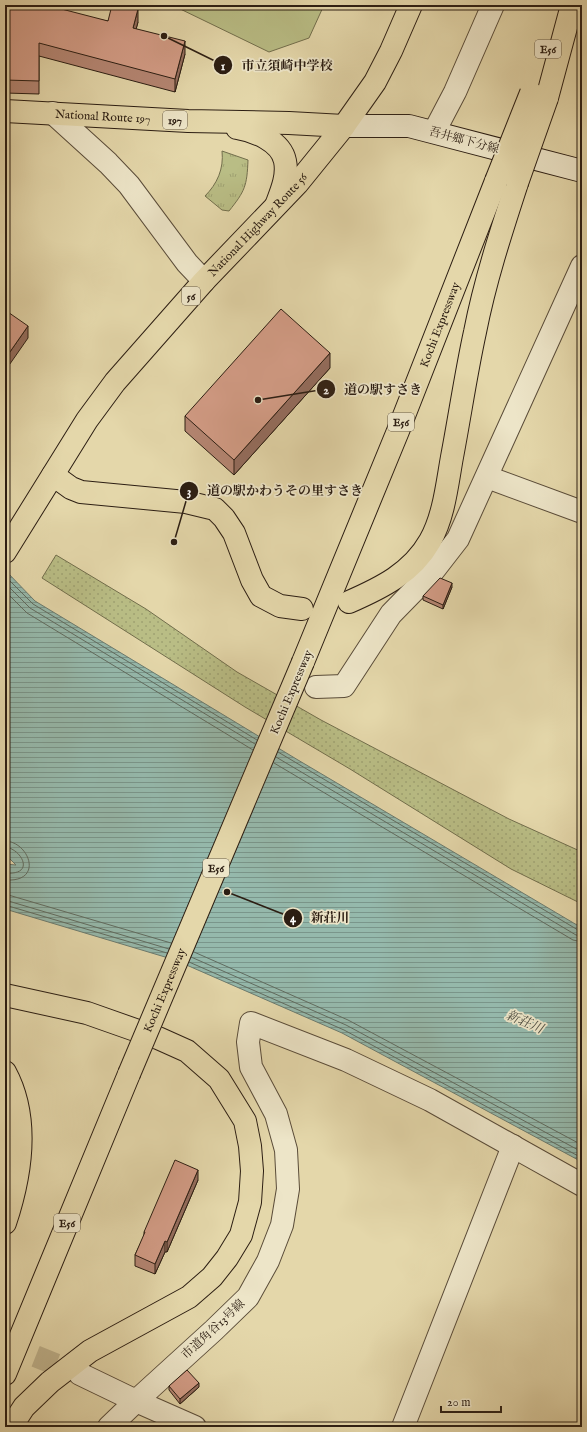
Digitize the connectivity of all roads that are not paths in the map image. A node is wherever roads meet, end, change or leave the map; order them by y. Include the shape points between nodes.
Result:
1 (411, 5) edge
2 (493, 5) edge
3 (565, 5) edge
4 (572, 5) edge
5 (539, 95) junction
6 (5, 111) edge
7 (53, 113) junction
8 (188, 120) junction
9 (344, 126) junction
10 (434, 132) junction
11 (582, 171) edge
12 (506, 182) junction
13 (277, 204) junction
14 (582, 266) edge
15 (204, 281) junction
16 (52, 476) junction
17 (487, 477) junction
18 (582, 512) edge
19 (5, 552) edge
20 (349, 602) dead end
21 (302, 609) dead end
22 (316, 687) dead end
23 (5, 996) edge
24 (5, 1072) edge
25 (513, 1146) junction
26 (582, 1185) edge
27 (5, 1223) edge
28 (5, 1374) edge
29 (80, 1374) tunnel mouth
30 (136, 1400) junction
31 (11, 1427) edge
32 (109, 1427) edge
33 (195, 1427) edge
34 (403, 1427) edge

1 - 9 highway, National Highway Route 56 / 56 via 375,82
2 - 10 street via 455,92
3 - 5 highway, E56
4 - 5 highway
5 - 12 highway, bridge
6 - 7 highway, National Route 197 / 197
7 - 8 highway, National Route 197 / 197
7 - 15 street via 129,185 187,263
8 - 9 highway, National Route 197 / 197
8 - 13 highway via 248,130 271,141 286,162 284,184
9 - 10 street, 吾井郷下分線 via 409,126
9 - 13 highway, National Highway Route 56 / 56 via 297,184
10 - 11 street, 吾井郷下分線
12 - 20 highway via 442,511 430,541 408,568 380,588
12 - 28 highway, Kochi Expressway / E56, bridge via 398,431 304,662
13 - 15 highway, National Highway Route 56 / 56
14 - 17 street
15 - 16 highway, National Highway Route 56 / 56 via 115,382 87,420
16 - 19 highway, National Highway Route 56 / 56
16 - 21 highway via 81,492 186,502 215,509 234,533 261,596 280,606
17 - 18 street
17 - 22 street via 458,539 434,570 391,614 344,686
23 - 31 highway via 87,1013 187,1051 218,1078 245,1121 252,1171 250,1202 241,1235 228,1258 212,1277 189,1297 90,1351 50,1382 24,1407
24 - 27 highway via 17,1104 20,1157 16,1184
25 - 26 street
25 - 30 street, 市道角谷13号線 via 430,1100 346,1060 251,1023 248,1042 251,1067 276,1114 286,1150 288,1189 282,1225 268,1261 248,1297
25 - 34 street
29 - 30 street
30 - 32 street, 市道角谷13号線
30 - 33 street

